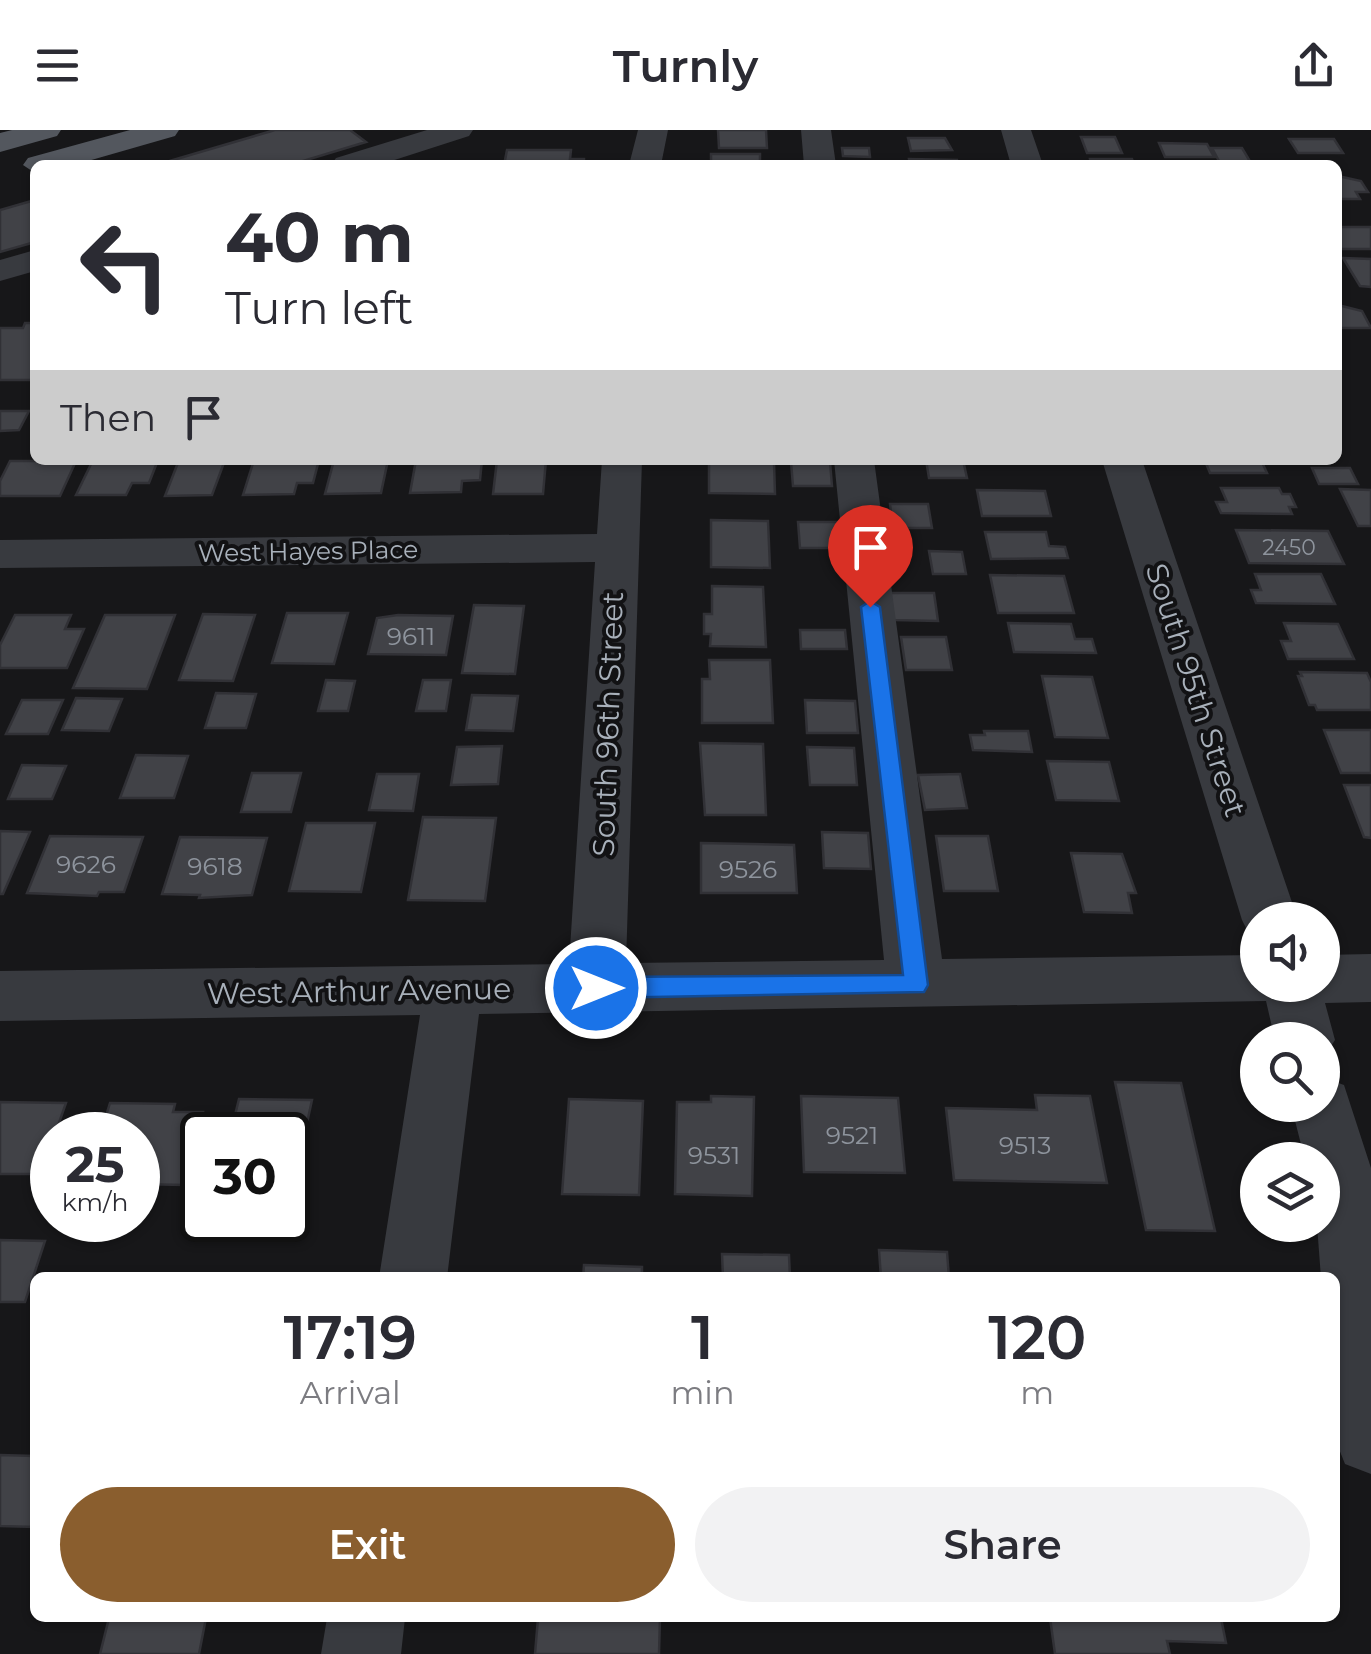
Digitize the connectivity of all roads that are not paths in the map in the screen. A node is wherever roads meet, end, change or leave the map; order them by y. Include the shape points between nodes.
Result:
1 (46, 130) edge
2 (164, 130) edge
3 (458, 130) edge
4 (653, 130) edge
5 (816, 130) edge
6 (1016, 130) edge
7 (0, 143) edge
8 (56, 160) edge
9 (363, 160) edge
10 (645, 160) edge
11 (819, 160) edge
12 (1025, 160) edge
13 (30, 262) edge
14 (0, 271) edge
15 (622, 465) edge
16 (855, 465) edge
17 (1124, 465) edge
18 (615, 548) junction
19 (0, 554) edge
20 (1264, 902) edge
21 (1371, 978) edge
22 (1240, 979) edge
23 (1340, 979) edge
24 (916, 985) junction
25 (596, 988) junction
26 (453, 990) junction
27 (0, 996) edge
28 (1327, 1122) edge
29 (414, 1272) edge
30 (1371, 1438) edge
31 (365, 1622) edge
32 (361, 1654) edge

1 - 7 main road
2 - 8 main road
3 - 9 street
4 - 10 street
5 - 11 street
6 - 12 street
13 - 14 street
15 - 18 street, South 96th Street
16 - 24 street
17 - 20 street, South 95th Street
18 - 19 street, West Hayes Place
18 - 25 street, South 96th Street
21 - 23 street
22 - 24 street, West Arthur Avenue
24 - 25 street, West Arthur Avenue
25 - 26 street, West Arthur Avenue
26 - 27 street, West Arthur Avenue
26 - 29 street
28 - 30 street via 1347,1198
31 - 32 street

